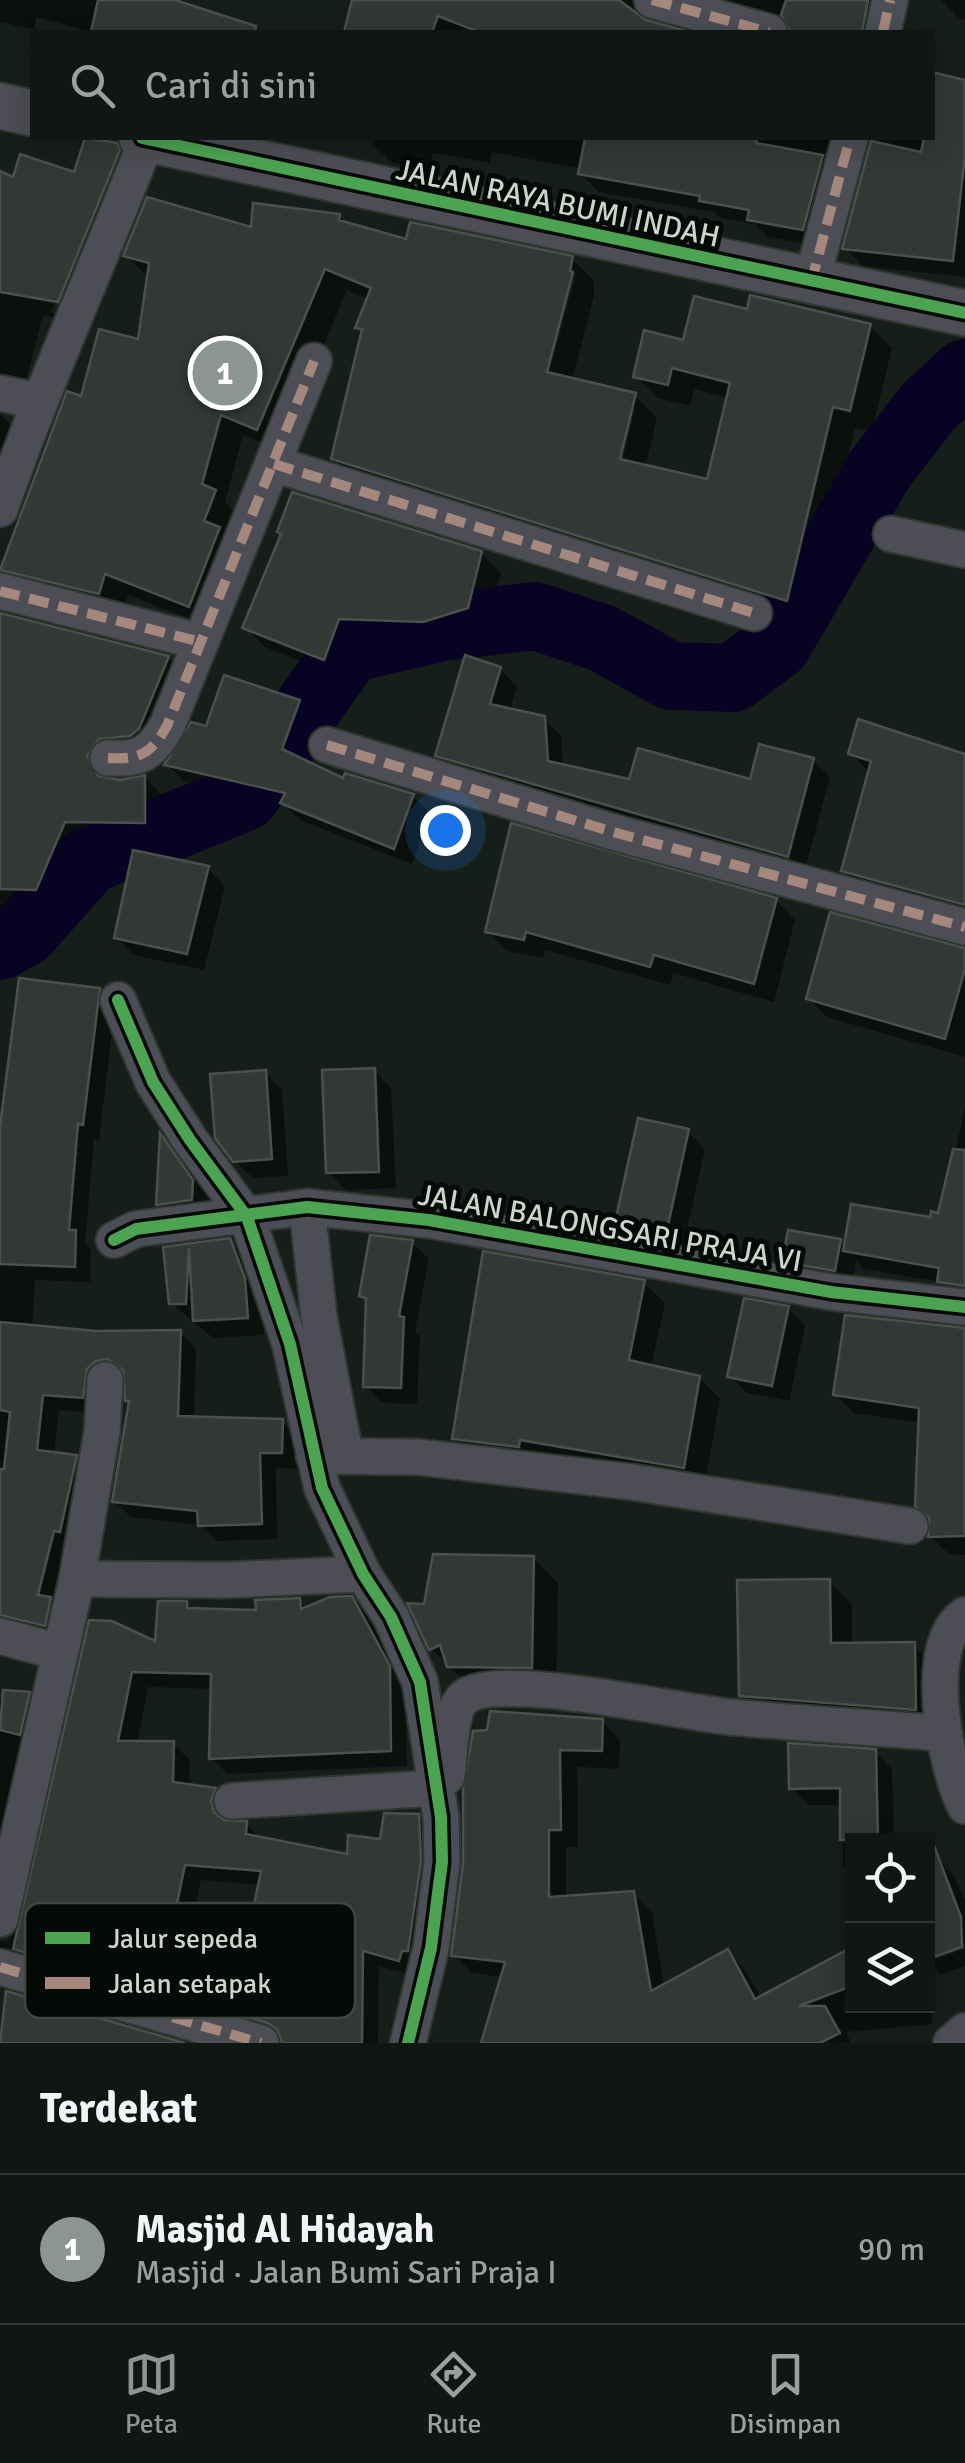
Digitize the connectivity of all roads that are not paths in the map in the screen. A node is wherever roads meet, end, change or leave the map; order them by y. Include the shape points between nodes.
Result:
1 (652, 0) edge
2 (890, 0) edge
3 (763, 30) edge
4 (883, 30) edge
5 (0, 106) edge
6 (30, 113) edge
7 (143, 140) edge
8 (153, 140) edge
9 (849, 140) edge
10 (810, 283) junction
11 (965, 313) edge
12 (314, 361) dead end
13 (0, 393) edge
14 (38, 401) junction
15 (274, 464) junction
16 (0, 509) edge
17 (891, 534) dead end
18 (965, 550) edge
19 (0, 592) edge
20 (754, 613) dead end
21 (201, 642) junction
22 (327, 746) dead end
23 (108, 758) dead end
24 (965, 927) edge
25 (118, 1000) dead end
26 (303, 1208) junction
27 (253, 1216) junction
28 (114, 1240) dead end
29 (965, 1307) edge
30 (106, 1380) dead end
31 (330, 1454) junction
32 (910, 1526) dead end
33 (363, 1574) junction
34 (76, 1579) junction
35 (965, 1615) edge
36 (0, 1636) edge
37 (59, 1652) junction
38 (929, 1732) dead end
39 (232, 1801) dead end
40 (438, 1802) junction
41 (965, 1806) edge
42 (0, 1920) edge
43 (0, 1967) edge
44 (25, 1974) edge
45 (175, 2018) edge
46 (965, 2031) edge
47 (261, 2043) edge
48 (408, 2043) edge
49 (951, 2043) edge

1 - 3 street
2 - 4 street
5 - 6 street
7 - 14 street via 94,276
8 - 10 street, JALAN RAYA BUMI INDAH
9 - 10 street
10 - 11 street, JALAN RAYA BUMI INDAH
12 - 15 street
13 - 14 street
14 - 16 street
15 - 20 street
15 - 21 street
17 - 18 street
19 - 21 street
21 - 23 street via 153,752 132,760
22 - 24 street
25 - 27 street via 154,1082 190,1140
26 - 27 street, JALAN BALONGSARI PRAJA VI
26 - 29 street, JALAN BALONGSARI PRAJA VI via 429,1220 832,1292
26 - 31 street
27 - 28 street, JALAN BALONGSARI PRAJA VI via 136,1229
27 - 31 street
30 - 34 street
31 - 32 street via 632,1482
31 - 33 street via 322,1488
33 - 34 street
33 - 40 street via 420,1682
34 - 37 street
35 - 41 street via 948,1638 940,1694 943,1733
36 - 37 street
37 - 42 street
38 - 40 street via 728,1717 562,1693 480,1691 456,1706
39 - 40 street
40 - 48 street via 442,1862 431,1948
43 - 44 street
45 - 47 street
46 - 49 street

